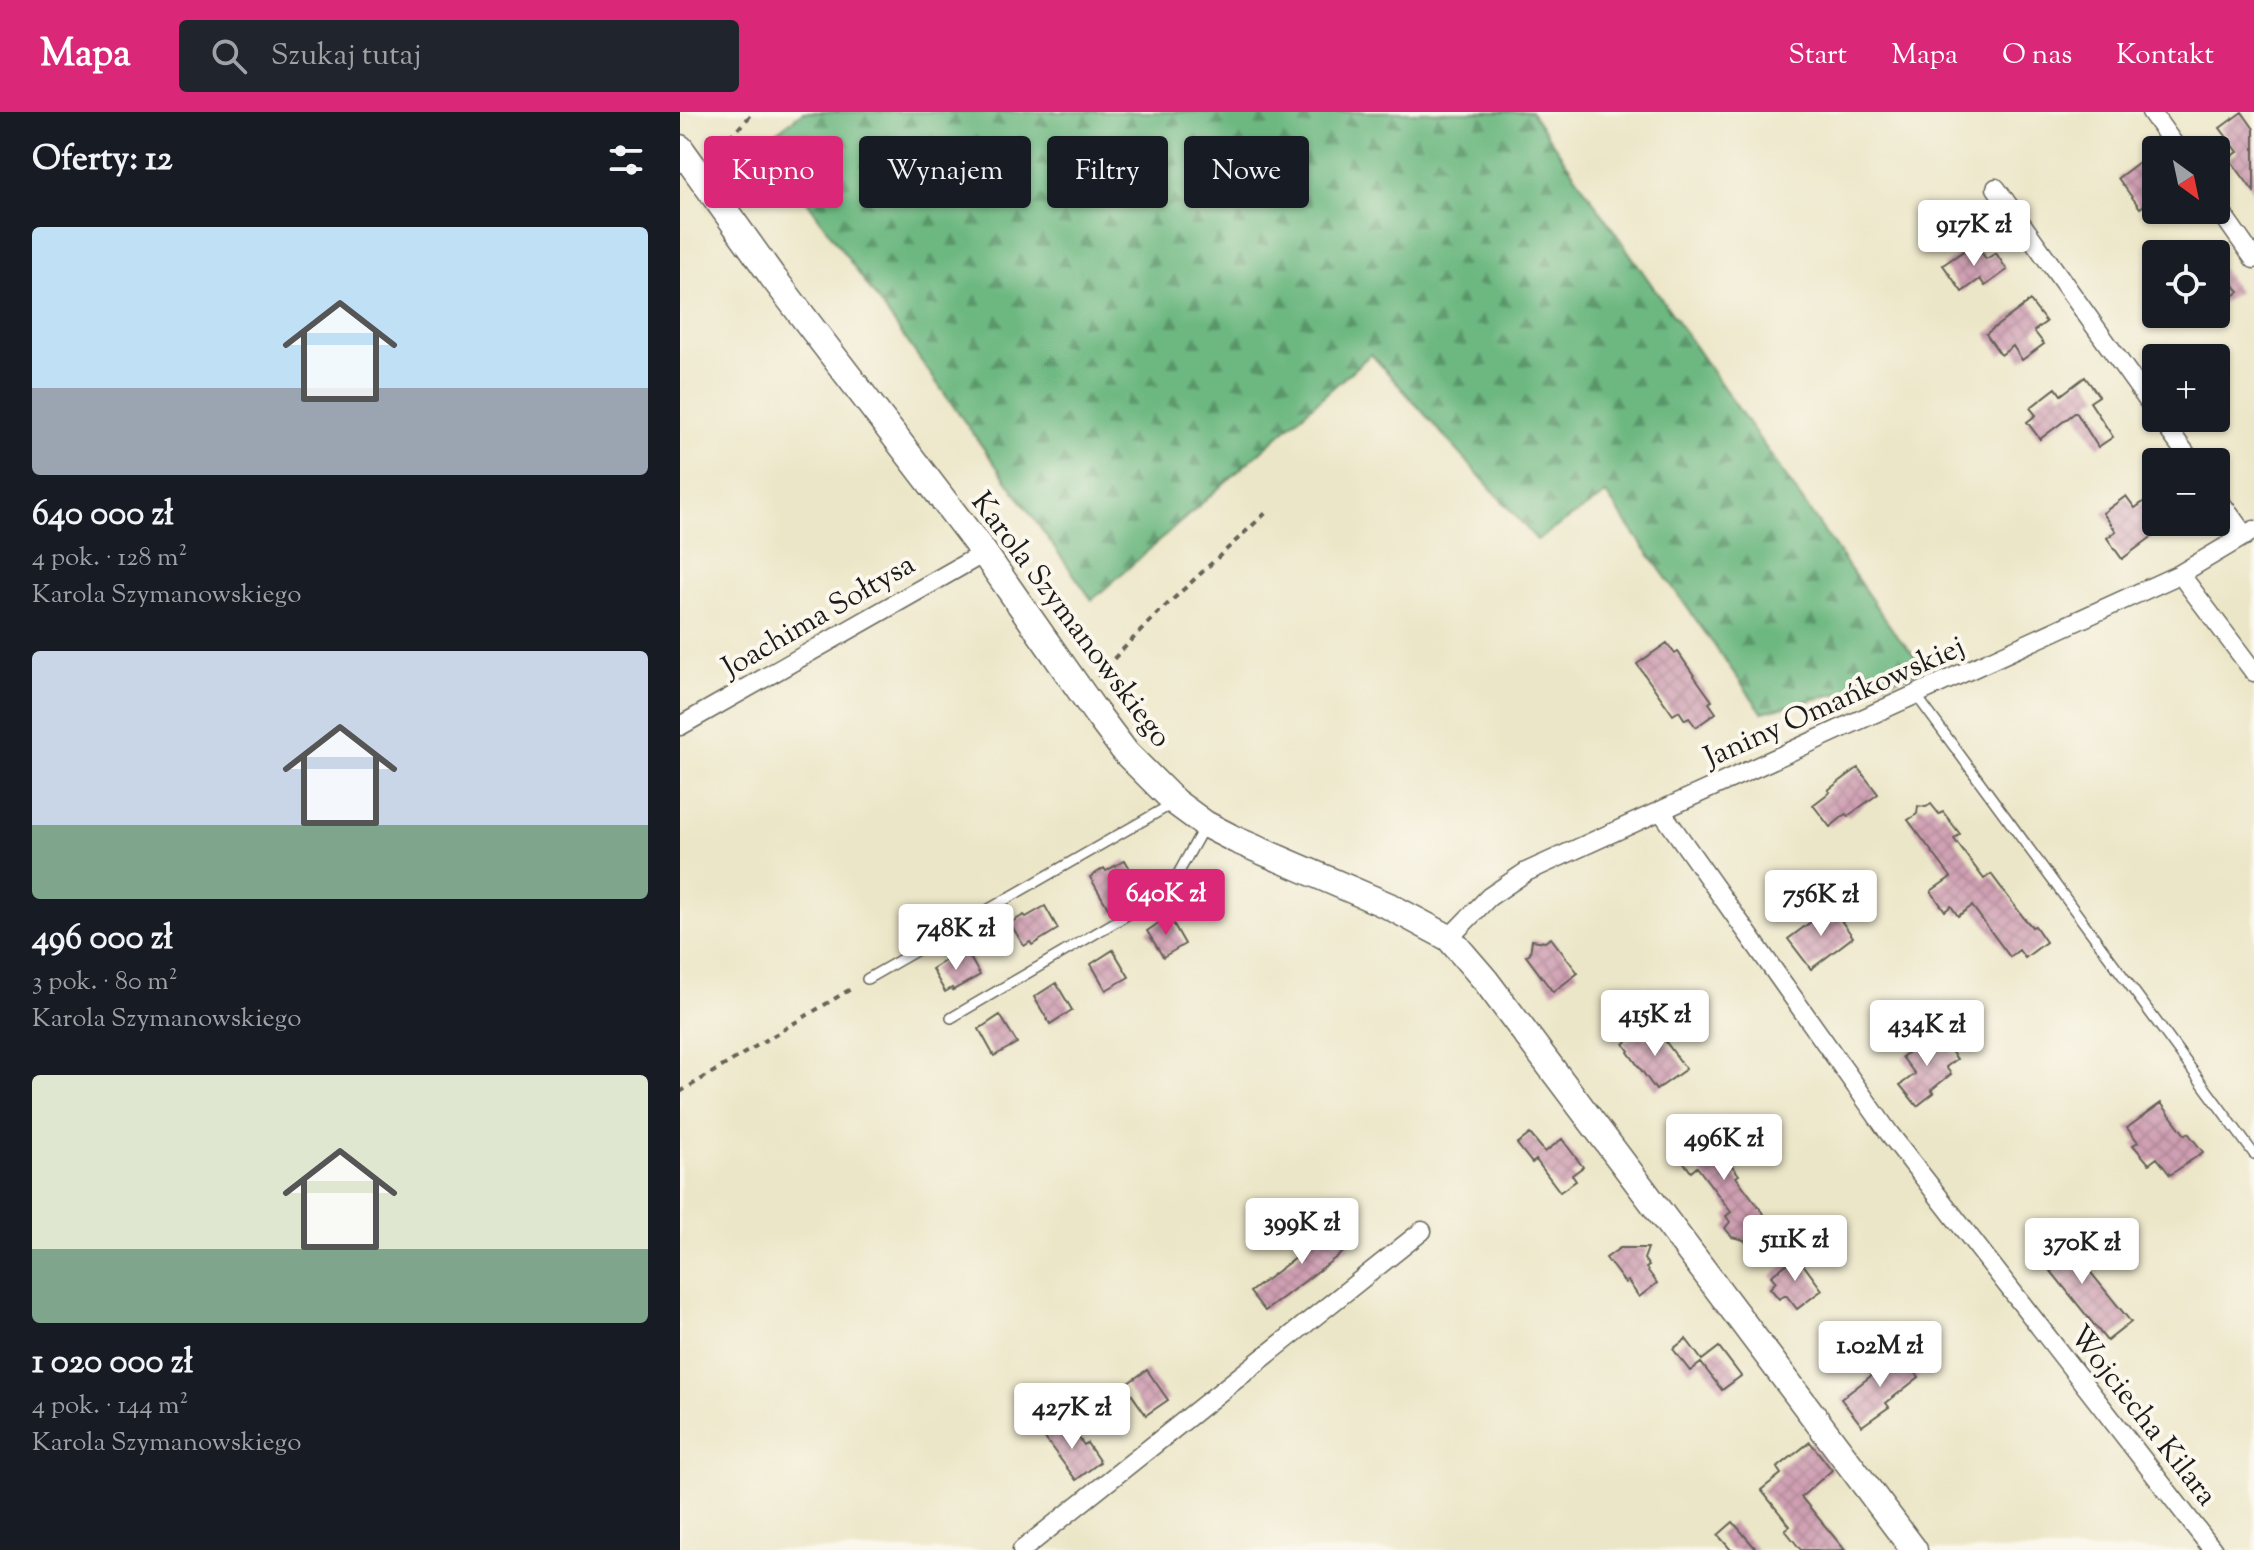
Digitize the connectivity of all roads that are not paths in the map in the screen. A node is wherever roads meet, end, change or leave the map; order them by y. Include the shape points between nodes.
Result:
1 (2151, 112) edge
2 (2168, 136) edge
3 (684, 154) edge
4 (1996, 188) dead end
5 (2229, 224) edge
6 (2254, 259) edge
7 (2142, 392) edge
8 (2230, 512) edge
9 (2249, 533) edge
10 (984, 553) junction
11 (2180, 574) junction
12 (2254, 672) edge
13 (1916, 695) junction
14 (680, 726) edge
15 (1175, 802) junction
16 (1661, 811) junction
17 (1205, 824) junction
18 (1449, 938) junction
19 (867, 979) road end
20 (951, 1018) dead end
21 (2254, 1154) edge
22 (1422, 1231) dead end
23 (1022, 1550) edge
24 (1914, 1550) edge
25 (2213, 1550) edge

1 - 2 street
3 - 10 street, Karola Szymanowskiego
4 - 7 street
5 - 6 street
8 - 9 street
9 - 11 street, Janiny Omańkowskiej
10 - 14 street, Joachima Sołtysa
10 - 15 street, Karola Szymanowskiego via 1126,753
11 - 12 street
11 - 13 street, Janiny Omańkowskiej
13 - 16 street, Janiny Omańkowskiej
13 - 21 lane
15 - 17 street, Karola Szymanowskiego
15 - 19 lane
16 - 18 street, Janiny Omańkowskiej via 1526,872 1489,897
16 - 25 street, Wojciecha Kilara via 1889,1133
17 - 18 street, Karola Szymanowskiego
17 - 20 lane via 1163,894
18 - 24 street, Karola Szymanowskiego via 1496,993
22 - 23 street

